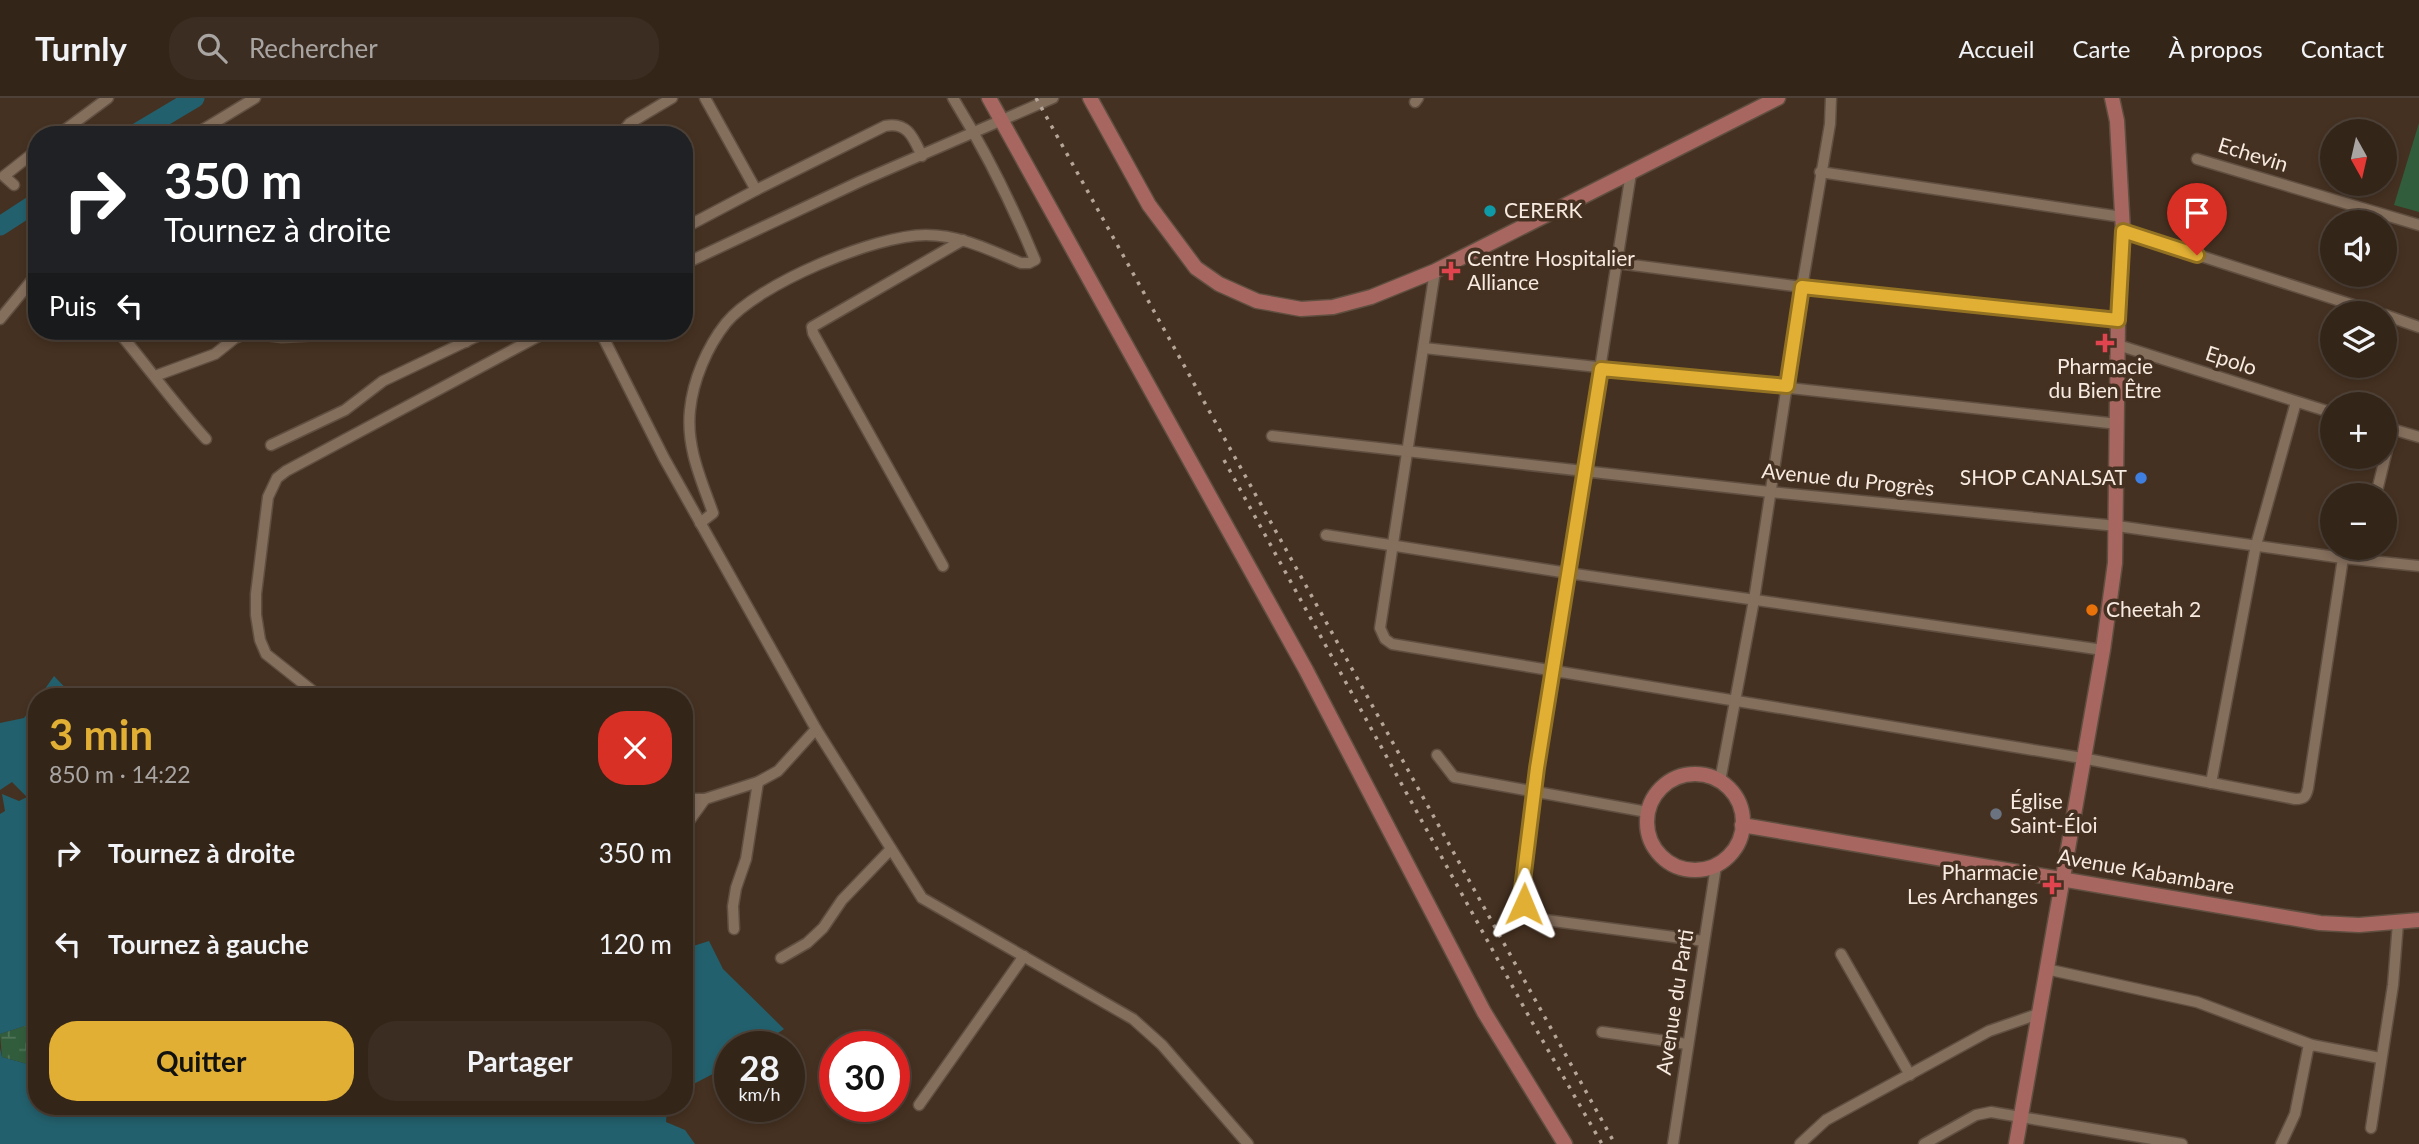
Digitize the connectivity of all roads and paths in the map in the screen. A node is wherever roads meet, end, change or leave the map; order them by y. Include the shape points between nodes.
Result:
1 (108, 98) edge
2 (255, 98) edge
3 (672, 98) edge
4 (705, 98) edge
5 (953, 98) edge
6 (989, 98) edge
7 (1053, 98) edge
8 (1090, 98) edge
9 (1778, 98) edge
10 (1831, 98) edge
11 (2112, 98) edge
12 (1001, 122) junction
13 (70, 126) edge
14 (209, 126) edge
15 (628, 126) edge
16 (975, 133) junction
17 (922, 156) junction
18 (28, 157) edge
19 (2197, 159) dead end
20 (1821, 172) junction
21 (1631, 173) junction
22 (14, 185) dead end
23 (756, 190) junction
24 (693, 223) edge
25 (2122, 224) junction
26 (2419, 225) edge
27 (963, 240) junction
28 (693, 260) edge
29 (1617, 263) junction
30 (1434, 271) junction
31 (28, 285) edge
32 (1802, 287) junction
33 (2343, 301) edge
34 (0, 319) edge
35 (2118, 320) junction
36 (2397, 320) edge
37 (2419, 327) edge
38 (125, 340) edge
39 (232, 340) edge
40 (462, 340) edge
41 (470, 340) edge
42 (531, 340) edge
43 (605, 340) edge
44 (466, 342) junction
45 (2118, 345) junction
46 (1424, 348) junction
47 (1601, 369) junction
48 (155, 376) junction
49 (1787, 386) junction
50 (2296, 402) junction
51 (2320, 409) edge
52 (2118, 424) junction
53 (2397, 430) edge
54 (1272, 436) dead end
55 (2419, 437) edge
56 (206, 439) dead end
57 (271, 444) dead end
58 (1408, 452) junction
59 (1584, 470) junction
60 (1770, 492) junction
61 (700, 523) junction
62 (2117, 526) junction
63 (1326, 535) dead end
64 (1392, 545) junction
65 (2256, 545) junction
66 (2320, 555) edge
67 (2343, 560) edge
68 (2361, 560) edge
69 (943, 566) dead end
70 (2419, 566) edge
71 (1568, 573) junction
72 (1754, 600) junction
73 (2103, 650) junction
74 (1552, 671) junction
75 (308, 688) edge
76 (1736, 702) junction
77 (816, 729) junction
78 (1437, 755) dead end
79 (2082, 758) junction
80 (1720, 781) junction
81 (758, 782) junction
82 (2211, 783) junction
83 (1533, 792) junction
84 (693, 799) edge
85 (705, 799) junction
86 (1647, 812) junction
87 (693, 816) edge
88 (1742, 825) junction
89 (891, 849) junction
90 (1716, 866) junction
91 (2062, 877) junction
92 (2419, 920) edge
93 (2398, 923) junction
94 (734, 929) dead end
95 (1704, 941) junction
96 (1841, 954) dead end
97 (1024, 956) junction
98 (781, 958) dead end
99 (2046, 969) junction
100 (2038, 1014) junction
101 (1602, 1032) dead end
102 (1687, 1044) junction
103 (2312, 1045) junction
104 (2380, 1058) junction
105 (1910, 1075) junction
106 (919, 1105) dead end
107 (2021, 1116) junction
108 (2371, 1128) dead end
109 (1248, 1144) edge
110 (1564, 1144) edge
111 (1673, 1144) edge
112 (1800, 1144) edge
113 (1924, 1144) edge
114 (2015, 1144) edge
115 (2182, 1144) edge
116 (2281, 1144) edge

1 - 13 street
2 - 14 street
3 - 15 street
4 - 23 street
5 - 16 street
6 - 12 main road
7 - 12 street
8 - 30 main road via 1170,236 1196,268 1219,284 1257,301 1301,309 1371,297
9 - 21 main road
10 - 20 street
11 - 25 main road
12 - 16 street
12 - 110 main road via 1306,670 1484,1012
16 - 17 street
16 - 27 street via 1035,260 1021,264
17 - 23 street via 907,129 891,125
17 - 28 street
18 - 22 street via 4,176
19 - 26 street, Echevin
20 - 25 street
20 - 32 street
21 - 29 street
21 - 30 main road
23 - 24 street
25 - 33 street
25 - 35 main road
27 - 61 street via 928,234 898,236 856,249 761,294 727,321 699,371 690,412 692,452 713,513
27 - 69 street via 812,327
29 - 32 street
29 - 47 street
30 - 46 street
31 - 34 street
32 - 35 street
32 - 49 street
35 - 45 main road
36 - 37 street
38 - 48 street
39 - 48 street via 215,354
40 - 44 street
41 - 44 street
42 - 75 street via 277,478 268,498 256,594 260,640 274,663
43 - 61 street
44 - 57 street via 383,381 345,410
45 - 50 street, Epolo
45 - 52 main road
46 - 47 street
46 - 58 street
47 - 49 street
47 - 59 street
48 - 56 street
49 - 52 street
49 - 60 street
50 - 51 street, Epolo
50 - 65 street
52 - 62 main road
53 - 55 street
54 - 58 street, Avenue du Progrès
58 - 59 street, Avenue du Progrès
58 - 64 street
59 - 60 street, Avenue du Progrès
59 - 71 street
60 - 62 street, Avenue du Progrès
60 - 72 street
61 - 77 street
62 - 65 street, Avenue du Progrès
62 - 73 main road
63 - 64 street
64 - 71 street
64 - 74 street via 1380,628 1385,639 1402,646
65 - 66 street, Avenue du Progrès
65 - 82 street
67 - 82 street via 2307,794 2295,799
68 - 70 street, Avenue du Progrès
71 - 72 street
71 - 74 street
72 - 73 street
72 - 76 street
73 - 79 main road
74 - 76 street
74 - 83 street
76 - 79 street
76 - 80 street
77 - 81 street via 778,771
77 - 89 street
78 - 83 street via 1454,777
79 - 82 street
79 - 91 main road
80 - 86 main road via 1706,776 1679,777 1658,792
80 - 88 main road via 1736,799
81 - 85 street
81 - 94 street via 746,859 734,897
83 - 86 street
83 - 95 street via 1522,889 1528,914
84 - 85 street
85 - 87 street
86 - 90 main road via 1648,832 1661,857 1688,870
88 - 90 main road via 1735,850
88 - 91 main road, Avenue Kabambare
89 - 97 street via 922,898
89 - 98 street via 842,900 823,928
90 - 95 street, Avenue du Parti
91 - 93 main road, Avenue Kabambare via 2320,923
91 - 99 main road
92 - 93 main road, Avenue Kabambare
93 - 104 street
95 - 102 street, Avenue du Parti
96 - 105 street
97 - 106 street
97 - 109 street via 1133,1019 1162,1045
99 - 100 main road
99 - 103 street via 2197,1002
100 - 105 street via 1989,1031
100 - 107 main road
101 - 102 street
102 - 111 street, Avenue du Parti
103 - 104 street
103 - 116 street via 2295,1114
104 - 108 street
105 - 112 street via 1826,1119
107 - 113 street via 1976,1115
107 - 114 main road
107 - 115 street

